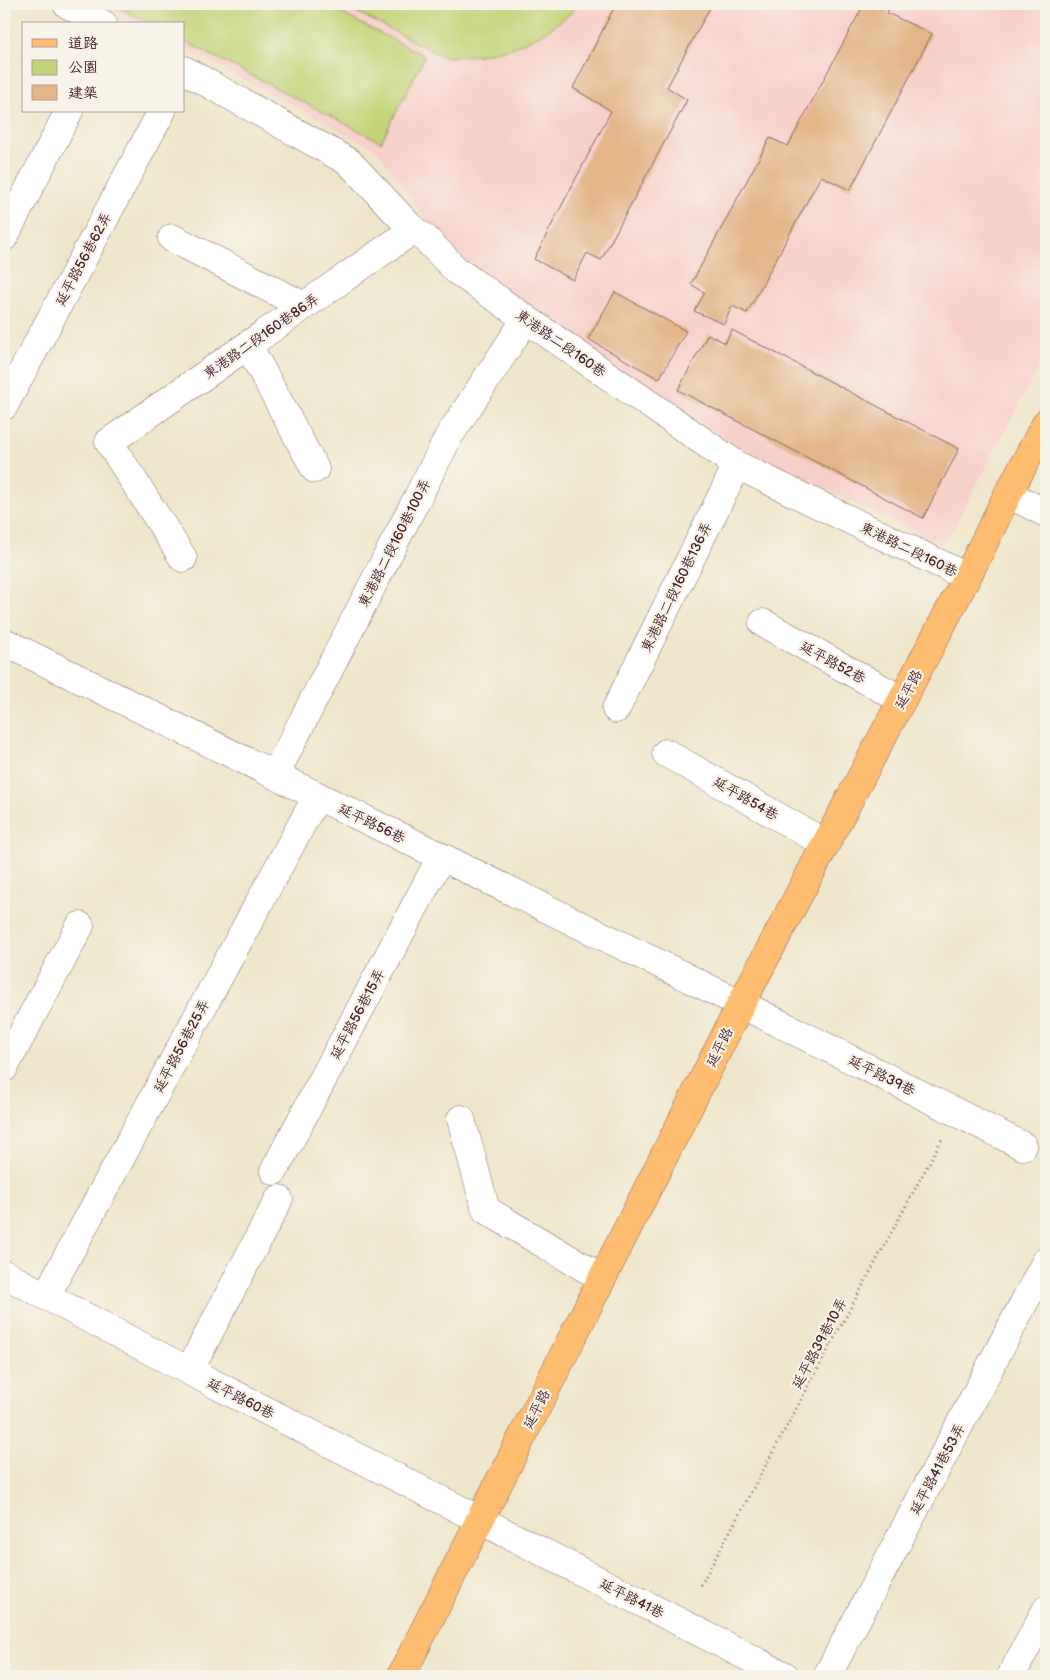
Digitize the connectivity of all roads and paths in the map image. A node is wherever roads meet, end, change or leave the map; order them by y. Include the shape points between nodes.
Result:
1 (67, 4) edge
2 (99, 22) edge
3 (185, 71) edge
4 (68, 112) edge
5 (161, 112) edge
6 (414, 230) junction
7 (4, 237) edge
8 (172, 238) dead end
9 (304, 306) junction
10 (526, 319) junction
11 (248, 345) junction
12 (4, 406) edge
13 (1046, 423) edge
14 (737, 465) junction
15 (315, 469) dead end
16 (1008, 494) junction
17 (1046, 512) edge
18 (183, 558) dead end
19 (967, 577) junction
20 (763, 623) dead end
21 (7, 652) edge
22 (902, 700) junction
23 (616, 708) dead end
24 (666, 753) dead end
25 (275, 775) junction
26 (316, 796) junction
27 (826, 844) junction
28 (441, 857) junction
29 (80, 926) dead end
30 (741, 1004) junction
31 (4, 1068) edge
32 (956, 1112) junction
33 (460, 1120) dead end
34 (1023, 1146) dead end
35 (274, 1171) dead end
36 (279, 1199) dead end
37 (1046, 1261) edge
38 (4, 1274) edge
39 (602, 1278) junction
40 (46, 1296) junction
41 (189, 1371) junction
42 (480, 1520) junction
43 (701, 1585) dead end
44 (1046, 1610) edge
45 (400, 1676) edge
46 (785, 1676) edge
47 (827, 1676) edge
48 (1011, 1676) edge

1 - 2 street
3 - 6 street, 東港路二段160巷 via 348,162
4 - 7 street
5 - 12 street, 延平路56巷62弄
6 - 9 street, 東港路二段160巷86弄
6 - 10 street, 東港路二段160巷 via 457,271
8 - 9 street
9 - 11 street, 東港路二段160巷86弄
10 - 14 street, 東港路二段160巷
10 - 25 street, 東港路二段160巷100弄 via 449,436
11 - 15 street
11 - 18 street, 東港路二段160巷86弄 via 109,442
13 - 16 main road, 延平路
14 - 19 street, 東港路二段160巷
14 - 23 street, 東港路二段160巷136弄
16 - 17 street
16 - 19 main road, 延平路
19 - 22 main road, 延平路
20 - 22 street, 延平路52巷
21 - 25 street, 延平路56巷
22 - 27 main road, 延平路
24 - 27 street, 延平路54巷
25 - 26 street, 延平路56巷
26 - 28 street, 延平路56巷
26 - 40 street, 延平路56巷25弄
27 - 30 main road, 延平路
28 - 30 street, 延平路56巷
28 - 35 street, 延平路56巷15弄
29 - 31 street
30 - 32 street, 延平路39巷
30 - 39 main road, 延平路
32 - 34 street, 延平路39巷
32 - 43 path, 延平路39巷10弄
33 - 39 street via 486,1210
36 - 41 street
37 - 47 street, 延平路41巷53弄
38 - 40 street, 延平路60巷
39 - 42 main road, 延平路
40 - 41 street, 延平路60巷
41 - 42 street, 延平路60巷
42 - 45 main road, 延平路
42 - 46 street, 延平路41巷
44 - 48 street

